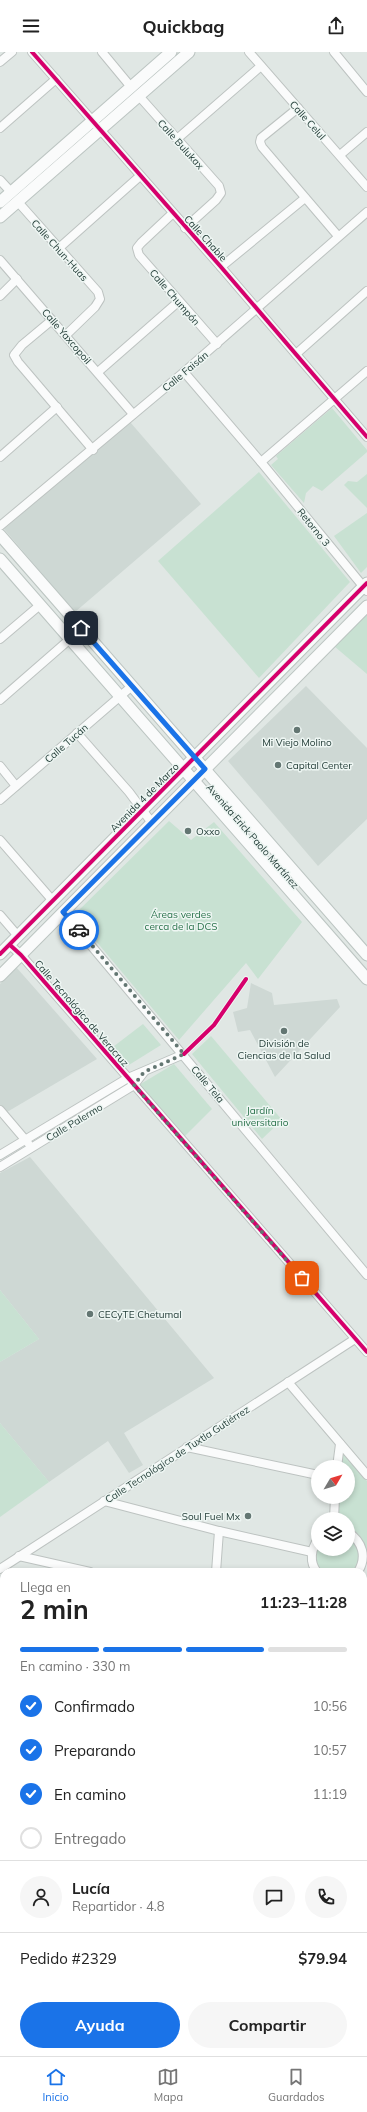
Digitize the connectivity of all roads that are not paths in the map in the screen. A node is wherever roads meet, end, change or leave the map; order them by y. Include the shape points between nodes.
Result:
1 (12, 52) edge
2 (32, 52) edge
3 (102, 52) edge
4 (171, 52) edge
5 (189, 52) edge
6 (249, 52) edge
7 (334, 52) edge
8 (0, 62) edge
9 (261, 66) junction
10 (56, 79) junction
11 (131, 87) junction
12 (367, 92) edge
13 (139, 96) junction
14 (298, 108) junction
15 (93, 121) junction
16 (0, 128) edge
17 (100, 130) junction
18 (367, 132) edge
19 (177, 139) junction
20 (340, 155) junction
21 (140, 176) junction
22 (0, 180) edge
23 (367, 187) edge
24 (11, 192) junction
25 (305, 198) junction
26 (0, 202) edge
27 (18, 202) junction
28 (367, 212) edge
29 (173, 213) junction
30 (0, 217) edge
31 (185, 228) junction
32 (338, 236) junction
33 (59, 248) junction
34 (0, 260) edge
35 (221, 267) junction
36 (17, 279) junction
37 (367, 291) edge
38 (0, 296) edge
39 (178, 302) junction
40 (256, 308) junction
41 (52, 320) junction
42 (66, 335) junction
43 (217, 344) junction
44 (296, 354) junction
45 (367, 371) edge
46 (98, 372) junction
47 (184, 372) junction
48 (334, 399) junction
49 (57, 407) junction
50 (133, 414) junction
51 (367, 437) edge
52 (93, 450) junction
53 (0, 457) edge
54 (261, 462) junction
55 (0, 526) edge
56 (0, 535) edge
57 (0, 559) edge
58 (366, 587) edge
59 (40, 605) junction
60 (367, 606) edge
61 (70, 639) junction
62 (0, 640) edge
63 (132, 686) junction
64 (119, 695) junction
65 (0, 700) edge
66 (77, 733) junction
67 (194, 758) junction
68 (0, 766) edge
69 (184, 769) junction
70 (205, 769) junction
71 (194, 781) junction
72 (16, 786) junction
73 (0, 800) edge
74 (142, 811) junction
75 (152, 823) junction
76 (0, 840) edge
77 (53, 901) junction
78 (63, 912) junction
79 (0, 916) edge
80 (18, 936) junction
81 (10, 945) junction
82 (0, 954) edge
83 (21, 955) junction
84 (367, 955) edge
85 (0, 976) edge
86 (367, 979) edge
87 (184, 1054) junction
88 (144, 1072) junction
89 (128, 1078) junction
90 (134, 1085) junction
91 (0, 1110) edge
92 (26, 1139) junction
93 (31, 1148) junction
94 (0, 1155) edge
95 (0, 1167) edge
96 (367, 1275) edge
97 (355, 1339) junction
98 (366, 1350) edge
99 (288, 1382) junction
100 (340, 1444) junction
101 (187, 1447) junction
102 (338, 1460) edge
103 (311, 1474) edge
104 (367, 1475) edge
105 (104, 1501) junction
106 (219, 1531) junction
107 (355, 1538) edge
108 (311, 1552) edge
109 (19, 1556) junction
110 (312, 1556) edge
111 (365, 1559) edge
112 (1, 1568) edge
113 (72, 1568) edge
114 (216, 1568) edge
115 (315, 1568) edge
116 (360, 1568) edge

1 - 8 street
2 - 10 street, Calle Chable
3 - 11 street
4 - 11 main road
5 - 13 main road
6 - 9 street, Calle Celul
7 - 12 street
9 - 14 street, Calle Celul
9 - 19 street
10 - 15 street, Calle Chable
10 - 16 street
11 - 15 main road
13 - 17 main road
13 - 19 street, Calle Bulukax
14 - 20 street, Calle Celul
14 - 25 street via 261,138 260,142
15 - 17 street, Calle Chable
15 - 24 main road
17 - 21 street, Calle Chable
17 - 27 main road
18 - 20 street
19 - 31 street, Calle Bulukax via 219,186 221,193
20 - 23 street, Calle Celul
21 - 29 street, Calle Chable
21 - 33 street
22 - 24 street
24 - 26 main road
25 - 32 street
25 - 35 street
27 - 30 main road
27 - 33 street, Calle Chun-Huas
28 - 32 street, Calle Faisán
29 - 31 street, Calle Chable
29 - 39 street, Calle Chumpón via 137,248 139,255
31 - 35 street, Calle Chable
32 - 40 street, Calle Faisán
33 - 42 street, Calle Chun-Huas via 98,292 100,299
34 - 36 street, Calle Yaxcopoil
35 - 40 street, Calle Chable
36 - 38 street
36 - 41 street, Calle Yaxcopoil
37 - 44 street
39 - 43 street, Calle Chumpón
39 - 46 street
40 - 43 street, Calle Faisán
40 - 44 street, Calle Chable
41 - 42 street, Calle Yaxcopoil
41 - 49 street via 14,355
42 - 46 street, Calle Yaxcopoil
43 - 47 street, Calle Faisán
44 - 48 street, Calle Chable
45 - 48 street
46 - 50 street, Calle Yaxcopoil
47 - 50 street, Calle Faisán
47 - 54 street, Retorno 3
48 - 51 street, Calle Chable
48 - 54 street
49 - 52 street
49 - 53 street
50 - 52 street, Calle Faisán
52 - 55 street, Calle Faisán
54 - 58 street, Retorno 3
56 - 63 main road, Avenida Erick Paolo Martínez
57 - 59 main road, Avenida Erick Paolo Martínez
58 - 67 main road, Avenida 4 de Marzo
59 - 61 main road, Avenida Erick Paolo Martínez
59 - 62 street
60 - 70 main road
61 - 64 main road, Avenida Erick Paolo Martínez
61 - 65 street
63 - 64 street, Calle Tucán
63 - 67 main road, Avenida Erick Paolo Martínez
64 - 66 street, Calle Tucán
64 - 69 main road, Avenida Erick Paolo Martínez
66 - 72 street, Calle Tucán
66 - 74 street via 129,792
67 - 69 main road, Avenida 4 de Marzo
67 - 70 main road, Avenida Erick Paolo Martínez
68 - 72 street
69 - 71 main road, Avenida Erick Paolo Martínez
69 - 74 main road, Avenida 4 de Marzo
70 - 71 main road
70 - 84 main road, Avenida Erick Paolo Martínez
71 - 75 main road
71 - 86 main road, Avenida Erick Paolo Martínez
72 - 73 street, Calle Tucán
74 - 75 street
74 - 77 main road, Avenida 4 de Marzo
75 - 78 main road
76 - 77 street
77 - 80 main road, Avenida 4 de Marzo
78 - 83 main road
78 - 87 street, Calle Tela
79 - 80 street
80 - 81 main road, Avenida 4 de Marzo
81 - 82 main road, Avenida 4 de Marzo
81 - 83 street, Calle Tecnológico de Veracruz
83 - 85 main road
83 - 89 street, Calle Tecnológico de Veracruz
87 - 88 street, Calle Palermo
87 - 96 street, Calle Tela
88 - 89 street, Calle Palermo
88 - 90 street, Calle Palermo
89 - 90 street, Calle Tecnológico de Veracruz
89 - 92 street, Calle Palermo
90 - 93 street, Calle Palermo
90 - 97 street, Calle Tecnológico de Veracruz
91 - 92 street
92 - 93 street
92 - 94 street, Calle Palermo
93 - 95 street, Calle Palermo
97 - 98 street, Calle Tecnológico de Veracruz
97 - 99 street, Calle Tecnológico de Tuxtla Gutiérrez
99 - 100 street
99 - 101 street, Calle Tecnológico de Tuxtla Gutiérrez
100 - 102 street
100 - 104 street
101 - 103 street
101 - 105 street, Calle Tecnológico de Tuxtla Gutiérrez
105 - 106 street
105 - 109 street, Calle Tecnológico de Tuxtla Gutiérrez
106 - 108 street
106 - 114 street
107 - 111 street via 360,1543
109 - 112 street, Calle Tecnológico de Tuxtla Gutiérrez
109 - 113 street
110 - 115 street
111 - 116 street

